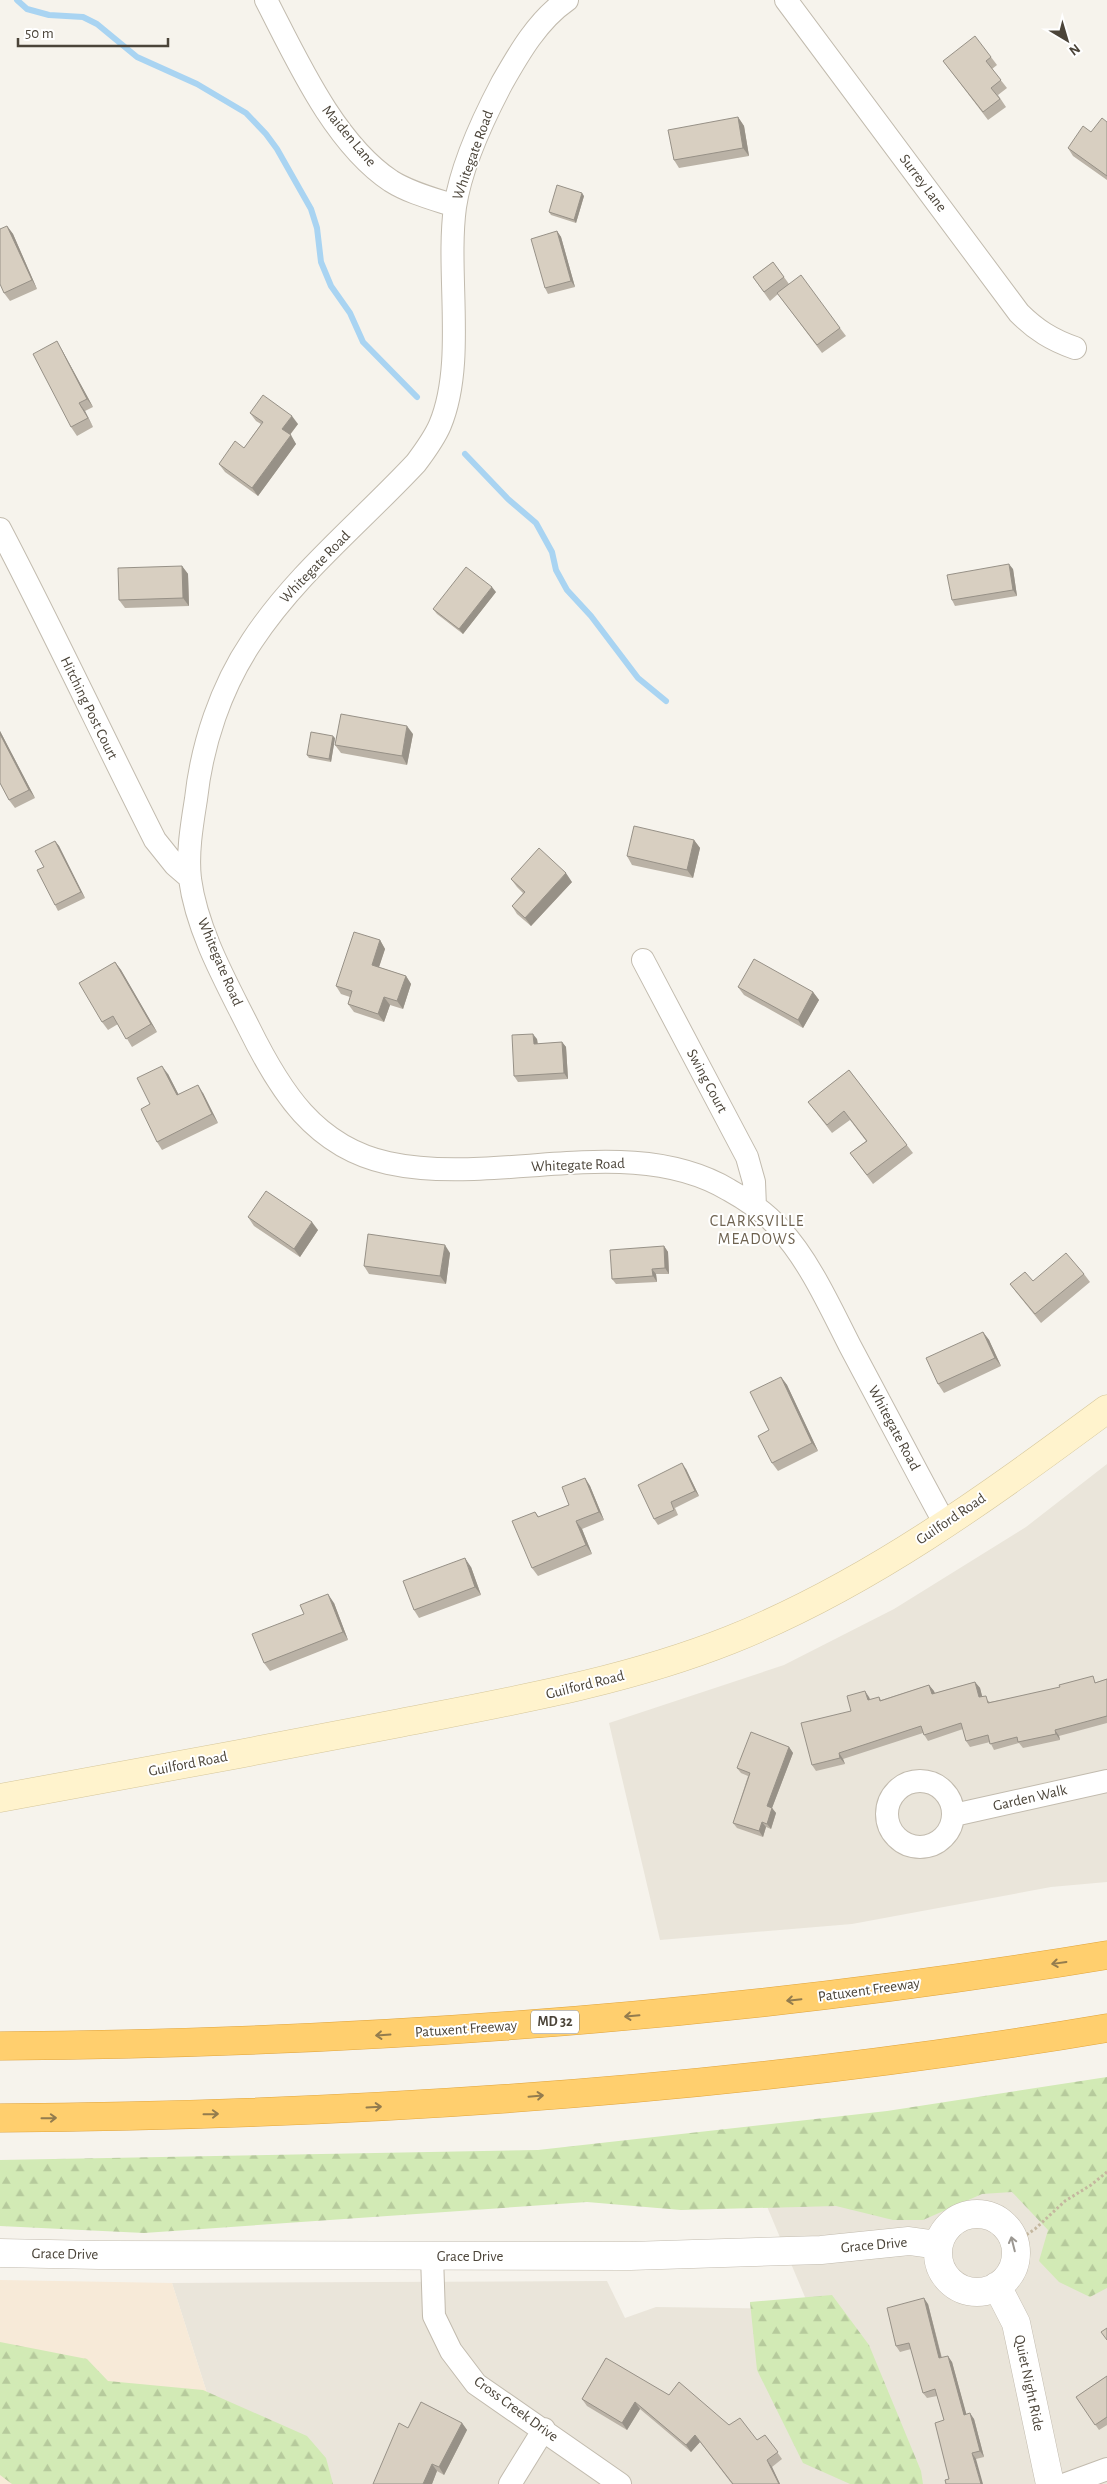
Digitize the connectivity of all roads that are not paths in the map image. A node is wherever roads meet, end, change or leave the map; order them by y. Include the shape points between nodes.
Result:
1 (266, 0) edge
2 (567, 0) edge
3 (786, 0) edge
4 (455, 206) junction
5 (1075, 348) dead end
6 (0, 529) edge
7 (190, 878) junction
8 (643, 960) dead end
9 (755, 1207) junction
10 (1107, 1409) edge
11 (945, 1524) junction
12 (1107, 1780) edge
13 (0, 1798) edge
14 (954, 1815) dead end
15 (1107, 1955) edge
16 (1107, 2028) edge
17 (0, 2046) edge
18 (0, 2118) edge
19 (938, 2245) junction
20 (0, 2253) edge
21 (432, 2256) junction
22 (997, 2286) junction
23 (544, 2429) junction
24 (1107, 2469) edge
25 (510, 2484) edge
26 (620, 2484) edge
27 (1050, 2484) edge
28 (1066, 2484) edge

1 - 4 street, Maiden Lane via 332,120 373,166 415,193
2 - 4 street, Whitegate Road via 536,30 514,61 477,135
3 - 5 street, Surrey Lane via 1019,313 1035,329
4 - 7 street, Whitegate Road via 452,371 440,424 416,463 276,608 236,668 206,746 192,827
6 - 7 street, Hitching Post Court via 155,840
7 - 9 street, Whitegate Road via 205,933 257,1044 295,1105 307,1120 330,1138 357,1153 386,1163 432,1170 476,1171 619,1162 654,1165 691,1174 726,1188
8 - 9 street, Swing Court via 747,1157 754,1182
9 - 11 street, Whitegate Road via 781,1229 827,1301
10 - 11 main road, Guilford Road
11 - 13 main road, Guilford Road via 885,1562 781,1618 674,1661 616,1678 554,1693
12 - 14 street, Garden Walk
15 -> 17 highway, Patuxent Freeway / MD 32 via 856,1993 526,2025 327,2038
18 -> 16 highway via 228,2114 515,2098 862,2065
19 - 21 street, Grace Drive via 909,2241 793,2251 630,2256
19 - 22 street via 937,2258 951,2283 965,2291 977,2292
22 -> 19 street via 1010,2274 1015,2262 1014,2243 1000,2222 977,2214 964,2217 942,2234
20 - 21 street, Grace Drive
21 - 23 street, Cross Creek Drive via 434,2316 451,2351 476,2384
22 - 27 street, Quiet Night Ride via 1016,2323
23 - 25 street
23 - 26 street, Cross Creek Drive
24 - 28 street

